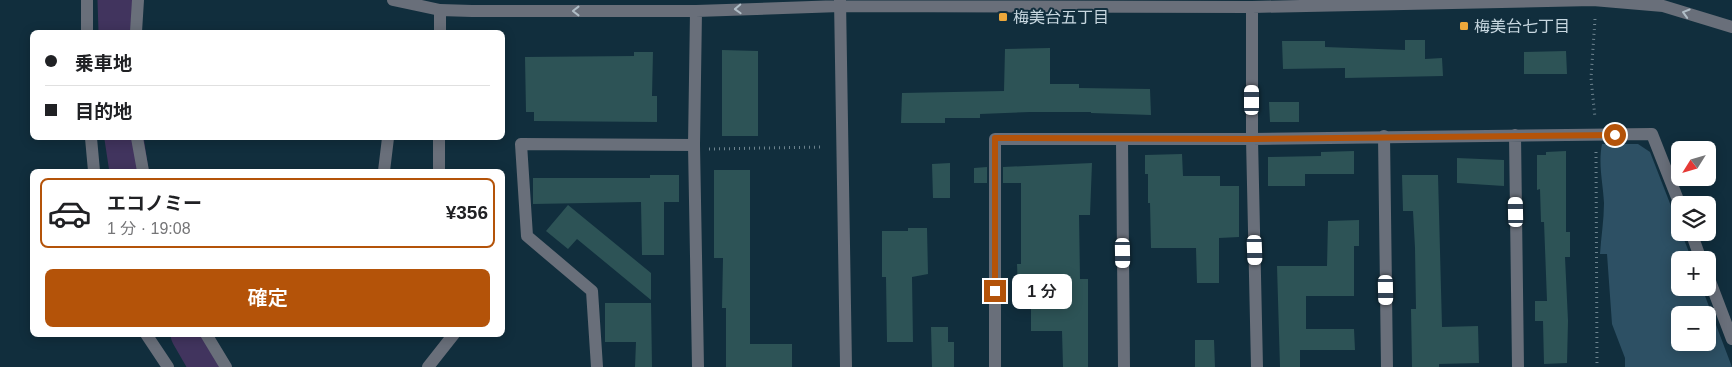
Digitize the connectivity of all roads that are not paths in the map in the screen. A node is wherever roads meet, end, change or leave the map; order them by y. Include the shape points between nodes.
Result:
1 (87, 0) edge
2 (138, 0) edge
3 (393, 0) edge
4 (840, 3) edge
5 (1252, 7) junction
6 (440, 10) junction
7 (696, 11) junction
8 (1732, 27) edge
9 (87, 30) edge
10 (136, 30) edge
11 (440, 30) edge
12 (1515, 134) junction
13 (1384, 136) junction
14 (1252, 139) junction
15 (91, 140) edge
16 (137, 140) edge
17 (388, 140) edge
18 (439, 140) edge
19 (1122, 140) junction
20 (694, 145) junction
21 (94, 169) edge
22 (143, 169) edge
23 (384, 169) edge
24 (439, 169) edge
25 (1676, 196) edge
26 (1716, 296) edge
27 (148, 337) edge
28 (208, 337) edge
29 (452, 337) edge
30 (1732, 339) edge
31 (168, 367) edge
32 (226, 367) edge
33 (428, 367) edge
34 (597, 367) edge
35 (698, 367) edge
36 (846, 367) edge
37 (995, 367) edge
38 (1124, 367) edge
39 (1257, 367) edge
40 (1387, 367) edge
41 (1518, 367) edge

1 - 9 street
2 - 10 street
3 - 6 street
4 - 5 street
4 -> 7 street
4 - 36 street
8 -> 5 street via 1663,6 1593,0
5 - 14 street
7 -> 6 street
6 - 11 street
7 - 20 street
12 - 13 street
12 - 25 street via 1652,134
12 - 41 street
13 - 14 street
13 - 40 street
14 - 19 street
14 - 39 street
15 - 21 street
16 - 22 street
17 - 23 street
18 - 24 street
19 - 37 street via 995,138
19 - 38 street
20 - 34 street via 521,144 527,236 592,291
20 - 35 street
26 - 30 street
27 - 31 street
28 - 32 street
29 - 33 street

